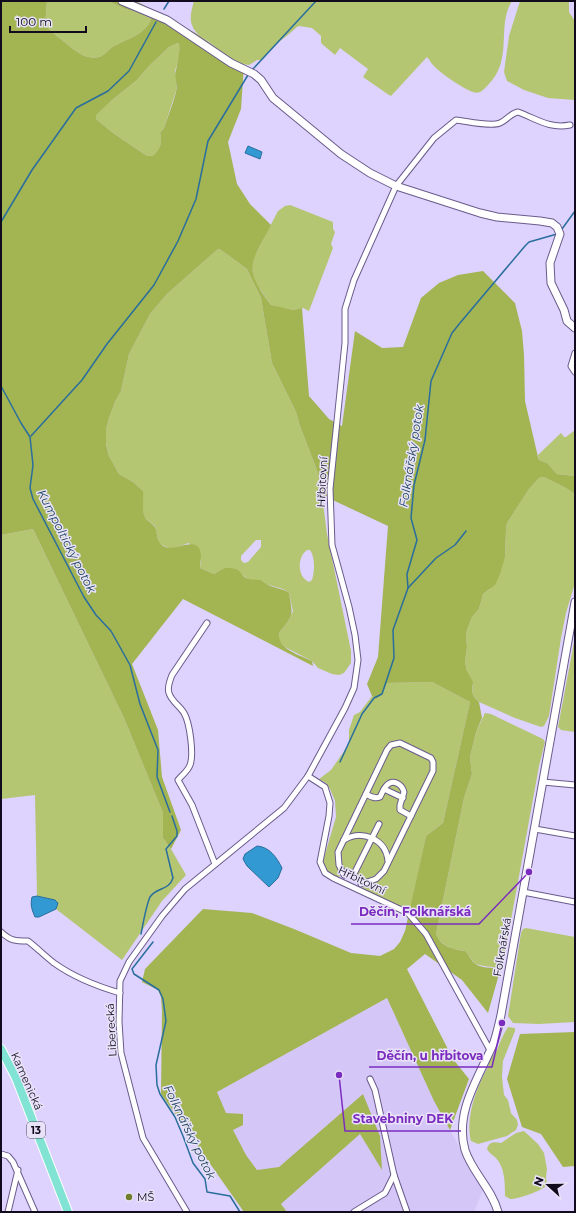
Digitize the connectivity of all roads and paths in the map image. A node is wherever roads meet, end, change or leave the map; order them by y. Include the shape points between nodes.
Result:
1 (122, 1) edge
2 (570, 124) dead end
3 (396, 186) junction
4 (575, 327) edge
5 (575, 354) edge
6 (575, 372) edge
7 (575, 602) edge
8 (207, 623) dead end
9 (308, 776) junction
10 (543, 782) junction
11 (575, 785) edge
12 (384, 789) junction
13 (366, 794) junction
14 (403, 798) junction
15 (411, 816) junction
16 (379, 824) dead end
17 (535, 829) junction
18 (575, 836) edge
19 (372, 838) junction
20 (343, 841) junction
21 (388, 862) junction
22 (215, 864) junction
23 (355, 872) dead end
24 (344, 875) dead end
25 (361, 884) dead end
26 (522, 892) junction
27 (575, 902) edge
28 (1, 932) edge
29 (120, 993) junction
30 (1, 1049) edge
31 (490, 1050) junction
32 (370, 1079) dead end
33 (1, 1154) edge
34 (18, 1170) junction
35 (394, 1175) junction
36 (183, 1209) edge
37 (8, 1212) edge
38 (35, 1212) edge
39 (68, 1212) edge
40 (187, 1212) edge
41 (354, 1212) edge
42 (407, 1212) edge
43 (498, 1212) edge

1 - 3 street via 167,20 232,63 254,74 273,98 341,154
2 - 3 street, Hřbitovní via 551,126 518,112 499,124 456,120 434,138
3 - 4 street via 480,213 552,223 560,234 550,263 551,283 567,321
3 - 9 street, Hřbitovní via 354,280 345,309 345,344 330,489 332,545 349,607 358,660 354,688
5 - 6 street via 571,366
7 - 10 street, Folknářská
8 - 22 street via 168,685 169,693 187,721 191,747 189,767 178,780 192,805
9 - 22 street, Hřbitovní via 284,808
9 - 31 street, Hřbitovní via 325,788 330,803 330,816 320,862 325,873 408,913 426,934
10 - 11 street
10 - 17 street, Folknářská
12 - 13 street via 378,798
12 - 14 street
12 - 14 street via 393,782 399,783 404,792
13 - 15 street via 391,746 400,743 431,758 433,771
13 - 20 street
14 - 15 street via 400,810
15 - 21 street
16 - 19 street
17 - 18 street
17 - 26 street, Folknářská
19 - 20 street via 359,835
19 - 21 street via 384,848
19 - 23 street
20 - 24 street via 337,858
21 - 25 street via 380,876 371,882
22 - 29 street, Hřbitovní via 185,889 162,916 129,962 120,981
26 - 27 street
26 - 31 street, Folknářská via 501,1015
28 - 29 street, Liberecká via 15,941 28,941 72,975
29 - 36 street, Liberecká via 121,1053 143,1138
30 - 39 main road, Kamenická / 13 via 16,1078
31 - 43 street, Folknářská via 469,1097 463,1136 468,1157 496,1203
32 - 35 street via 375,1090
33 - 34 street via 8,1156
34 - 37 street
34 - 38 street
35 - 41 street via 385,1192
35 - 42 street
36 - 40 street, Liberecká

